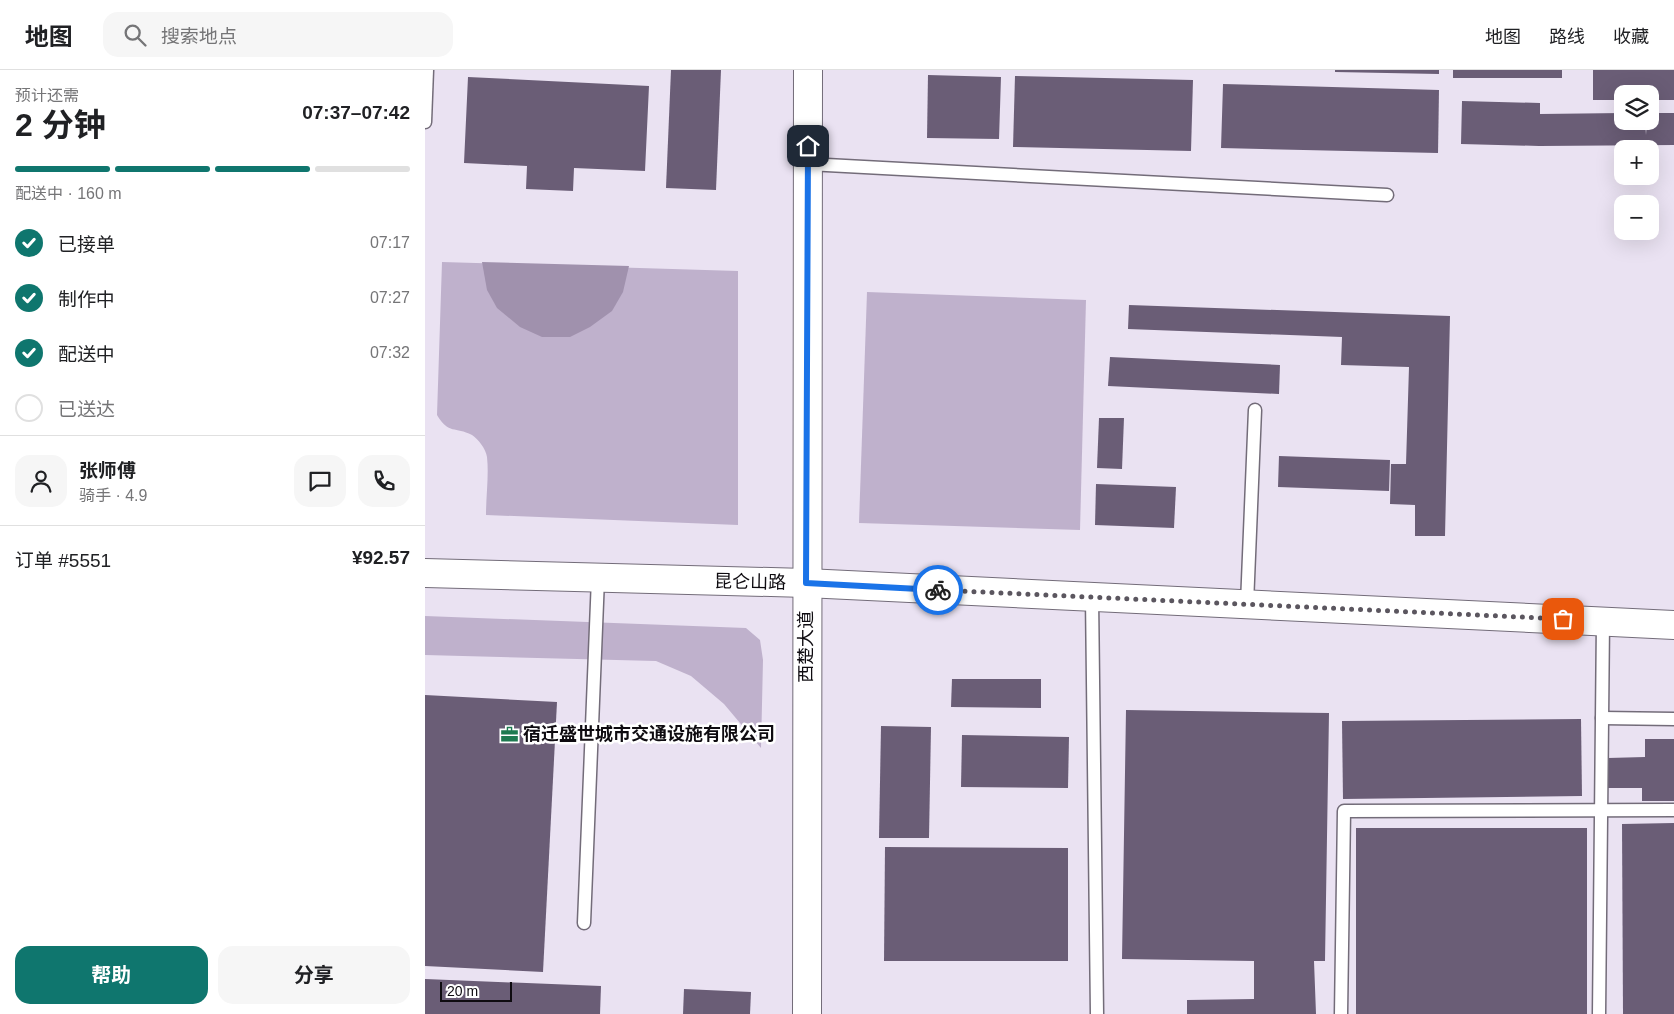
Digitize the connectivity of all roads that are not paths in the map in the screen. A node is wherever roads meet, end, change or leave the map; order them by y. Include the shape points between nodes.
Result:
1 (427, 70) edge
2 (808, 70) edge
3 (425, 122) edge
4 (808, 164) junction
5 (1387, 195) dead end
6 (1255, 410) dead end
7 (425, 573) edge
8 (597, 578) junction
9 (806, 583) junction
10 (1092, 597) junction
11 (1247, 604) junction
12 (1603, 621) junction
13 (1674, 625) edge
14 (1602, 718) junction
15 (1674, 719) edge
16 (1601, 810) junction
17 (1674, 810) edge
18 (584, 923) dead end
19 (807, 1014) edge
20 (1097, 1014) edge
21 (1341, 1014) edge
22 (1599, 1014) edge

1 - 3 lane
2 - 4 street, 西楚大道
4 - 5 lane
4 - 9 street, 西楚大道
6 - 11 lane
7 - 8 street, 昆仑山路
8 - 9 street, 昆仑山路
8 - 18 lane
9 - 10 street, 昆仑山路
9 - 19 street, 西楚大道
10 - 11 street, 昆仑山路
10 - 20 lane
11 - 12 street, 昆仑山路
12 - 13 street, 昆仑山路
12 - 14 lane
14 - 15 lane
14 - 16 lane
16 - 17 lane
16 - 21 lane via 1344,811
16 - 22 lane

